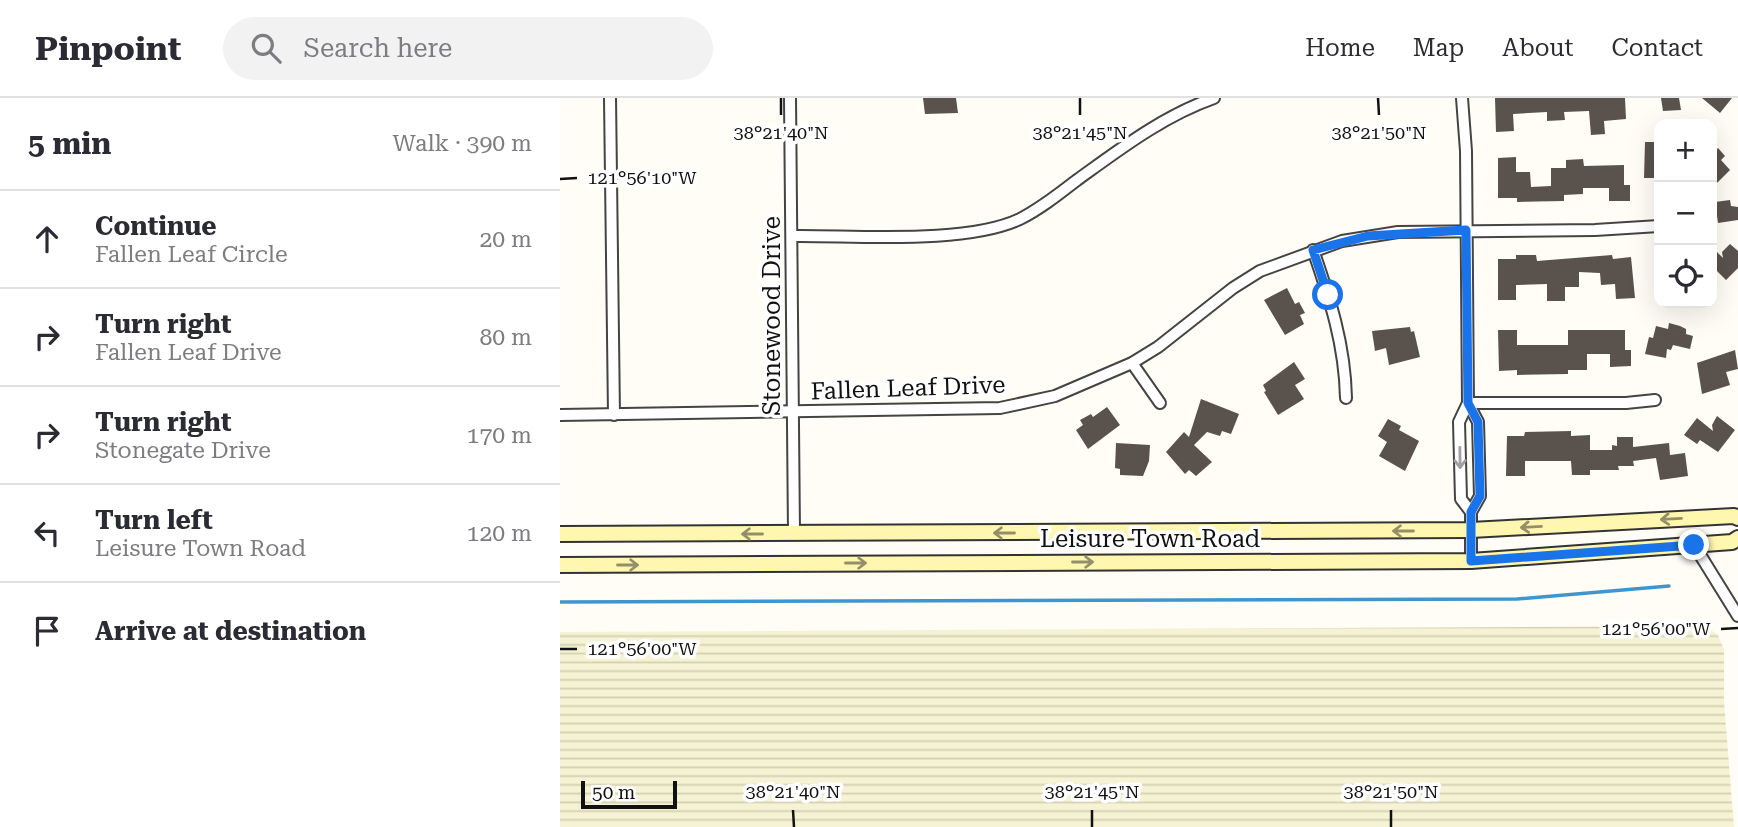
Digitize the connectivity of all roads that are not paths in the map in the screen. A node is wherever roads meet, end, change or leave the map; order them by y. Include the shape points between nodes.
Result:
1 (610, 98) edge
2 (790, 98) edge
3 (1214, 98) edge
4 (1462, 98) edge
5 (1654, 226) edge
6 (1466, 230) junction
7 (792, 236) junction
8 (1313, 250) junction
9 (1132, 363) junction
10 (1346, 398) dead end
11 (1655, 400) dead end
12 (1160, 403) dead end
13 (1468, 403) junction
14 (794, 413) junction
15 (560, 415) edge
16 (614, 415) junction
17 (1471, 512) junction
18 (1738, 518) edge
19 (1471, 530) junction
20 (560, 534) edge
21 (794, 534) junction
22 (1738, 538) edge
23 (1694, 545) junction
24 (1471, 561) junction
25 (560, 565) edge
26 (1738, 616) edge

1 - 16 street
2 - 7 street, Stonewood Drive
3 - 7 street via 1159,124 1046,203 996,228 932,235
4 - 6 street
5 - 6 street, Fallen Leaf Drive
6 - 8 street, Fallen Leaf Drive via 1368,236
6 - 13 street
7 - 14 street, Stonewood Drive
8 - 9 street, Fallen Leaf Drive via 1260,271
8 - 10 street via 1339,329
9 - 12 street
9 - 14 street, Fallen Leaf Drive via 1082,386 1000,408
11 - 13 street
13 - 17 street via 1478,422 1480,496
13 -> 17 street via 1459,434 1461,499
14 - 16 street, Fallen Leaf Drive
14 - 21 street, Stonewood Drive
15 - 16 street, Fallen Leaf Drive
17 - 19 street
18 -> 19 main road, Leisure Town Road
19 -> 21 main road, Leisure Town Road
19 - 24 street
21 -> 20 main road, Leisure Town Road
22 - 23 main road, Leisure Town Road
23 - 24 main road, Leisure Town Road
23 - 26 street
25 -> 24 main road, Leisure Town Road

